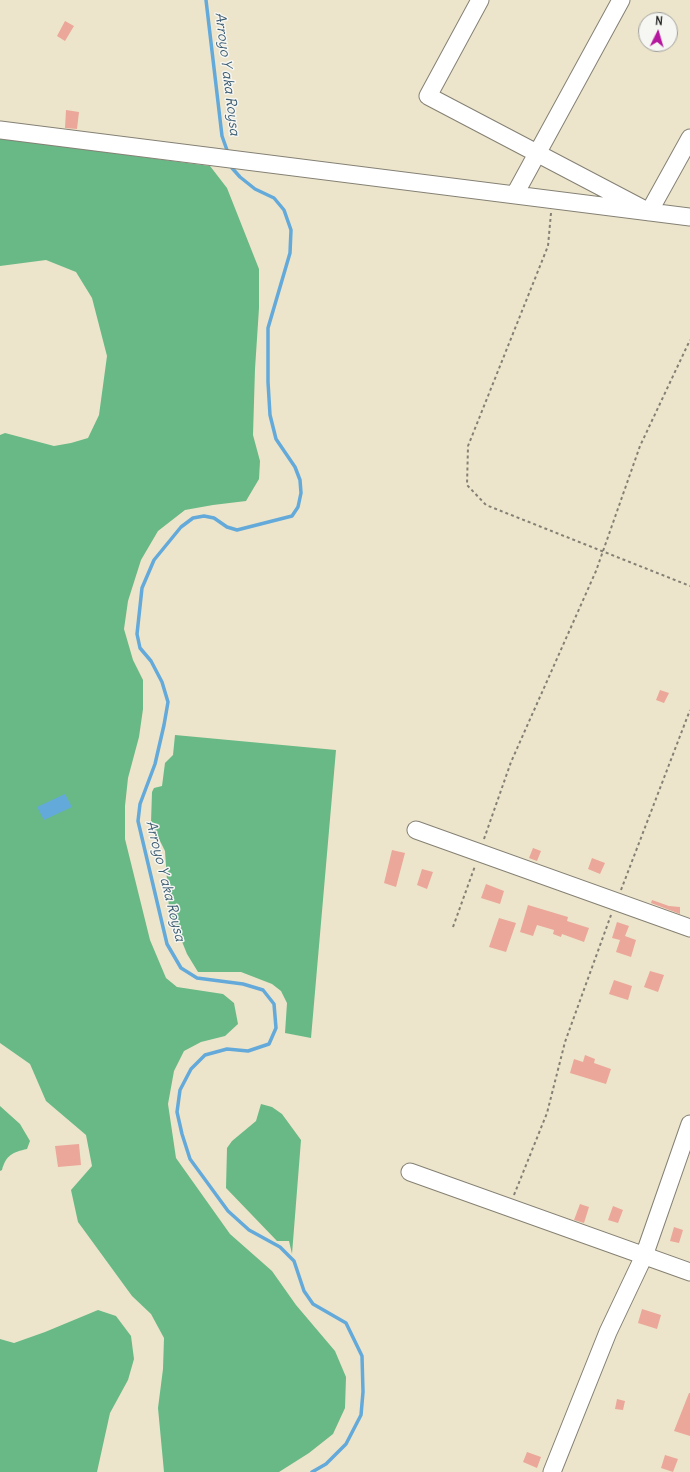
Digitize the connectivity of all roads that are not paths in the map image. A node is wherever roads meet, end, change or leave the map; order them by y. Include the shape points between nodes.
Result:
1 (480, 0) edge
2 (621, 0) edge
3 (0, 130) edge
4 (690, 138) edge
5 (537, 154) junction
6 (515, 194) junction
7 (649, 212) junction
8 (690, 217) edge
9 (416, 830) dead end
10 (690, 928) edge
11 (690, 1124) edge
12 (410, 1172) dead end
13 (644, 1256) junction
14 (690, 1272) edge
15 (552, 1472) edge

1 - 5 street via 428,96
2 - 5 street
3 - 6 street
4 - 7 street
5 - 6 street
5 - 7 street
6 - 7 street
7 - 8 street
9 - 10 street
11 - 13 street
12 - 13 street
13 - 14 street
13 - 15 street via 608,1332

